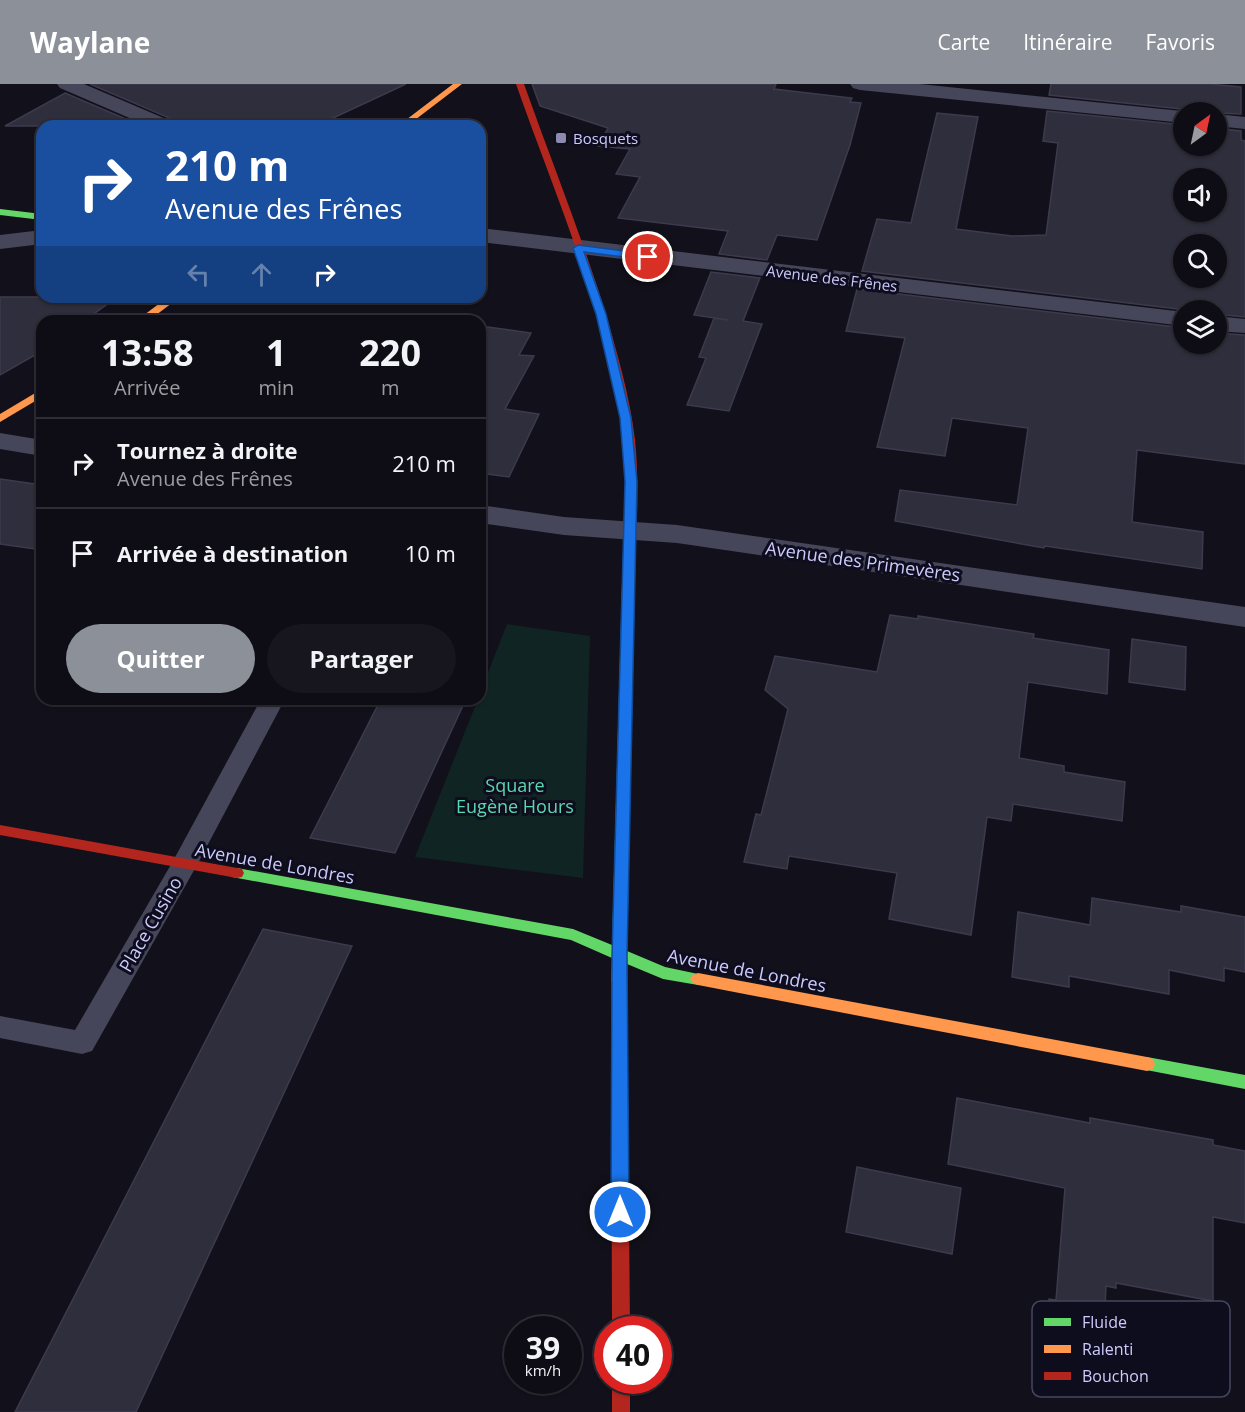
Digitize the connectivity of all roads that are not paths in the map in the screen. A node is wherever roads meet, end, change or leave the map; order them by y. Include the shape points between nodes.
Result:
1 (67, 84) edge
2 (458, 84) edge
3 (520, 84) edge
4 (860, 84) edge
5 (1173, 116) edge
6 (152, 120) edge
7 (410, 120) edge
8 (1227, 121) edge
9 (1245, 123) edge
10 (0, 212) edge
11 (36, 216) edge
12 (486, 236) edge
13 (36, 238) edge
14 (0, 242) edge
15 (578, 248) junction
16 (166, 303) edge
17 (150, 315) edge
18 (1173, 318) edge
19 (1227, 324) edge
20 (1245, 326) edge
21 (36, 396) edge
22 (0, 419) edge
23 (0, 441) edge
24 (36, 447) edge
25 (486, 514) edge
26 (631, 529) junction
27 (1245, 616) edge
28 (270, 705) edge
29 (0, 830) edge
30 (184, 865) junction
31 (619, 956) junction
32 (0, 1027) edge
33 (1245, 1082) edge
34 (621, 1316) edge
35 (621, 1394) edge
36 (621, 1412) edge

1 - 6 street
2 - 7 street
3 - 15 street
4 - 5 street
8 - 9 street
10 - 11 street
12 - 15 street, Avenue des Frênes
13 - 14 street
15 - 18 street, Avenue des Frênes
15 - 26 street via 601,314 626,418
16 - 17 street
19 - 20 street
21 - 22 street
23 - 24 street
25 - 26 street, Avenue des Primevères via 564,526
26 - 27 street, Avenue des Primevères
26 - 31 street
28 - 30 lane, Place Cusino
29 - 30 street, Avenue de Londres
30 - 31 street, Avenue de Londres via 573,935
30 - 32 lane, Place Cusino via 82,1043
31 - 33 street, Avenue de Londres via 663,973
31 - 34 street
35 - 36 street

